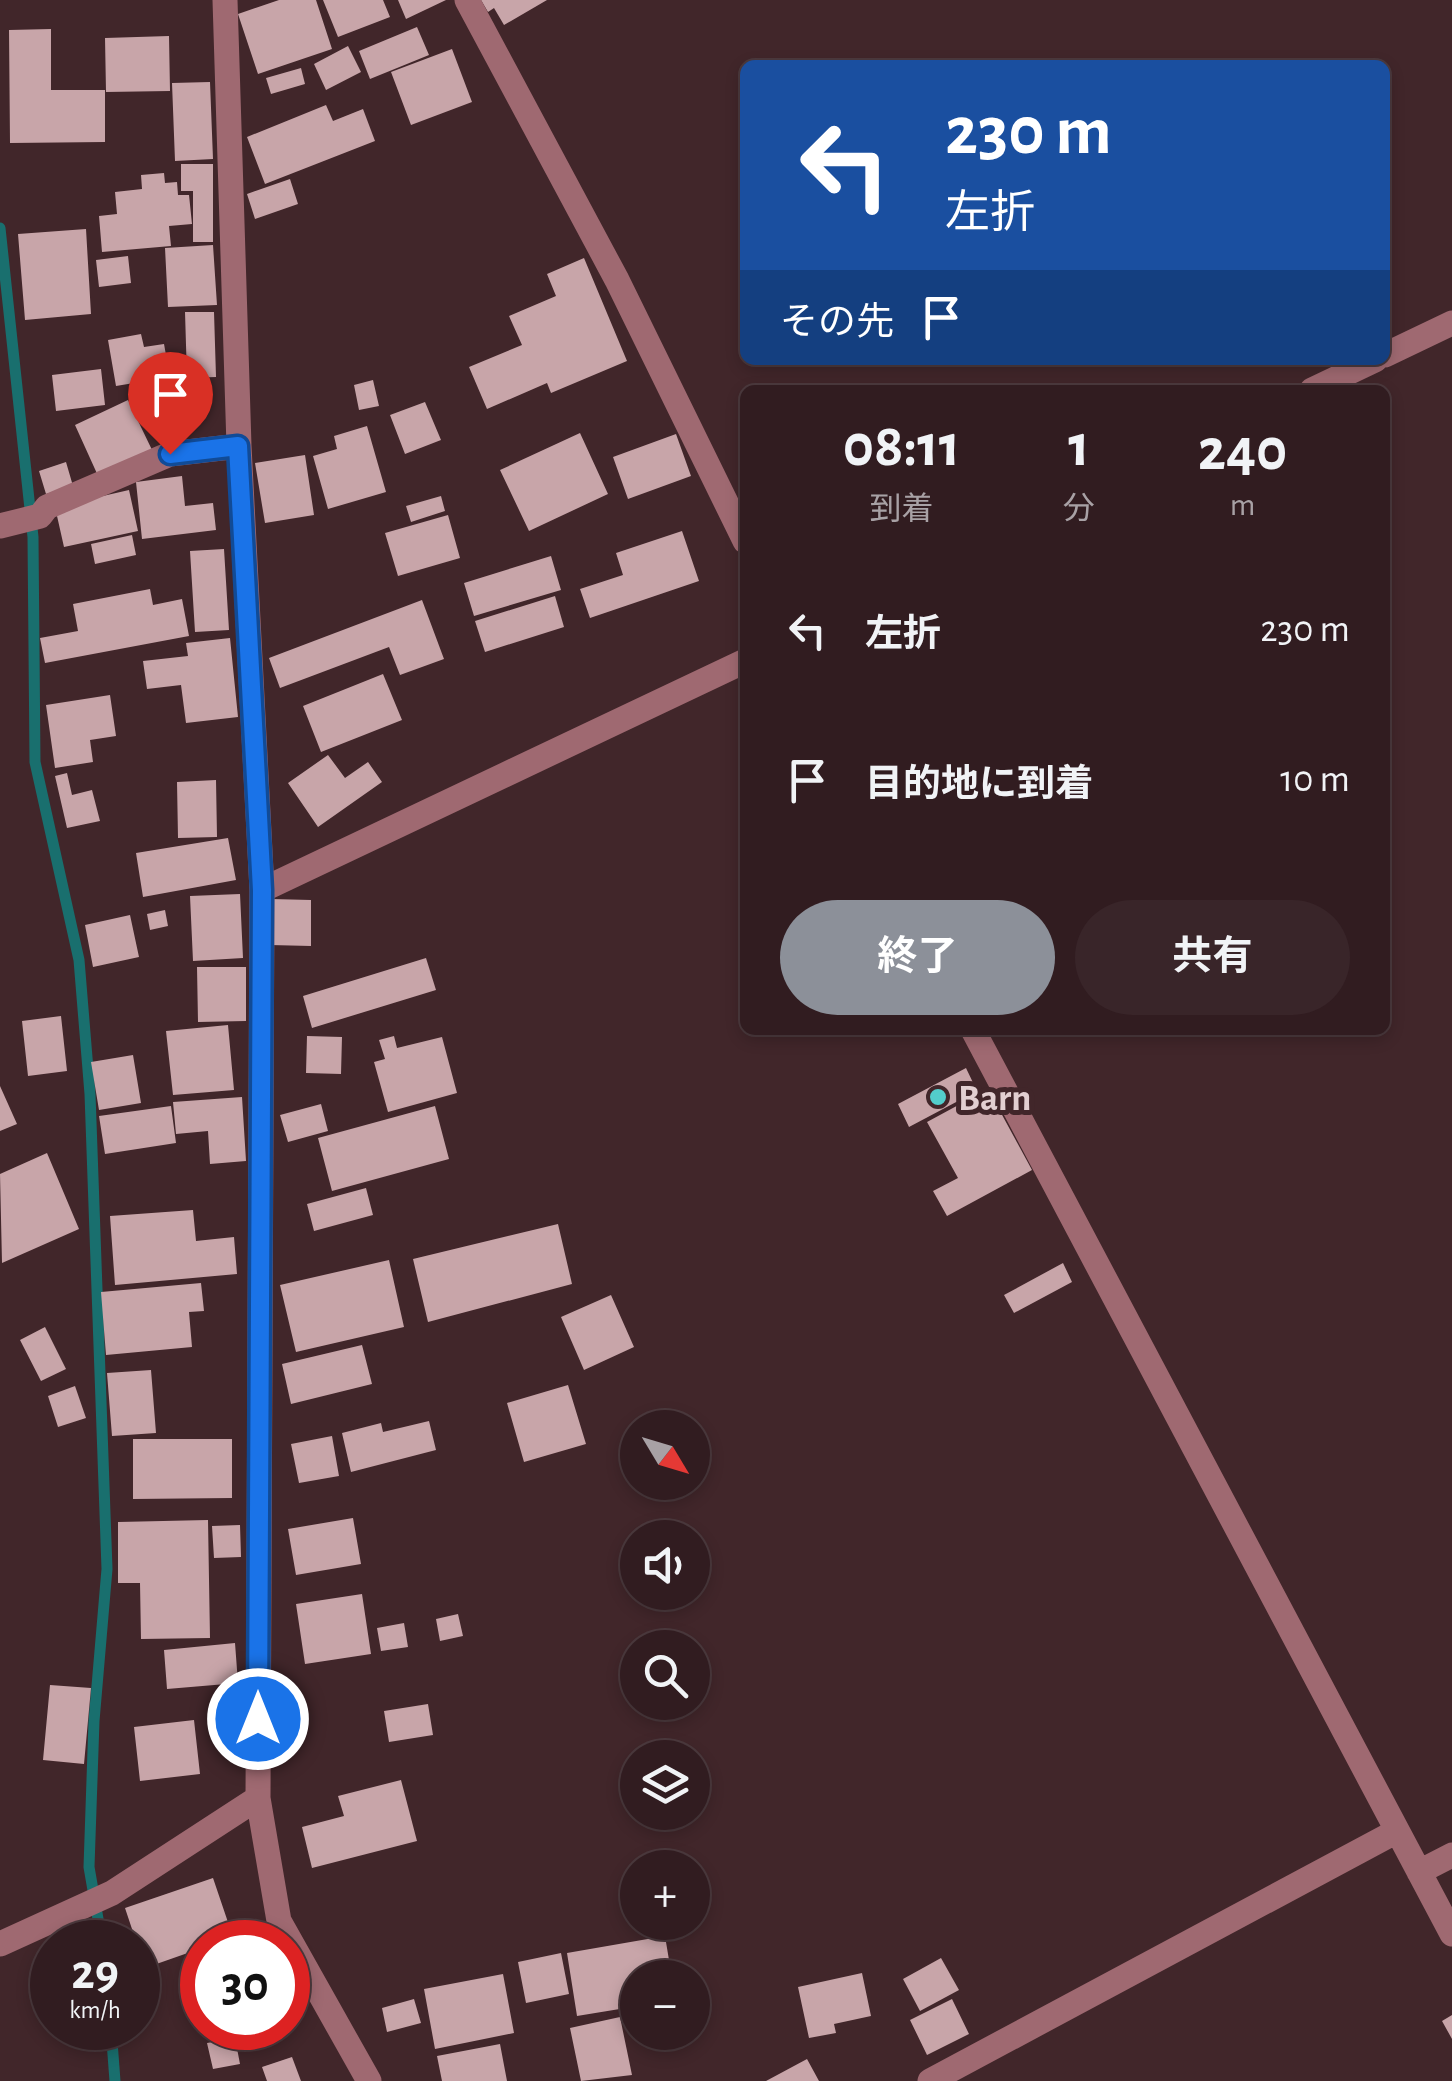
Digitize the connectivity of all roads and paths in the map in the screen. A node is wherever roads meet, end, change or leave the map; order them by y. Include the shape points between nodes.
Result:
1 (225, 0) edge
2 (467, 0) edge
3 (1452, 323) edge
4 (1390, 353) edge
5 (1364, 365) edge
6 (1322, 385) edge
7 (238, 446) junction
8 (6, 523) edge
9 (740, 531) edge
10 (740, 663) edge
11 (262, 890) junction
12 (976, 1035) edge
13 (258, 1798) junction
14 (1396, 1831) junction
15 (1452, 1855) edge
16 (1418, 1872) junction
17 (1452, 1934) edge
18 (0, 1944) edge
19 (369, 2081) edge
20 (930, 2081) edge

1 - 7 street
2 - 9 street via 617,280
3 - 4 street
5 - 6 street
7 - 8 street via 170,454 48,506 40,516
7 - 11 street
10 - 11 street
11 - 13 street
12 - 14 street
13 - 18 street via 112,1894
13 - 19 street via 279,1921
14 - 16 street
14 - 20 street
15 - 16 street
16 - 17 street

